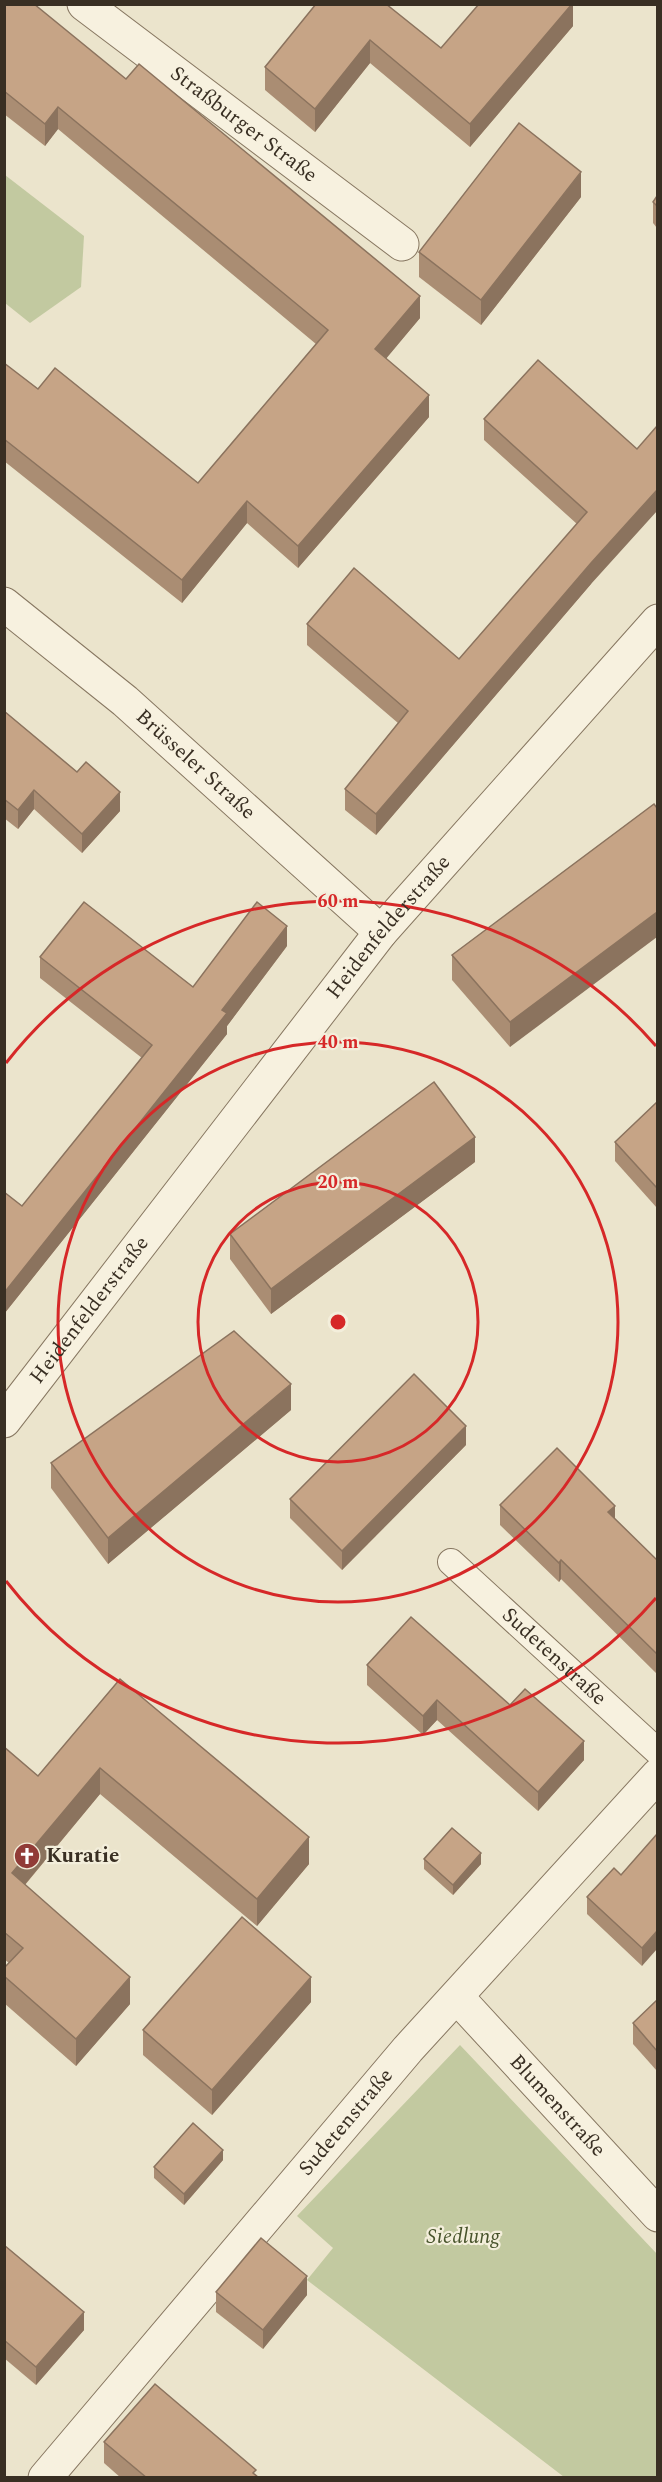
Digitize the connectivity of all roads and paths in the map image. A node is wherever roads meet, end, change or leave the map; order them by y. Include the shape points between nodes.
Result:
1 (84, 4) edge
2 (402, 244) dead end
3 (4, 604) edge
4 (657, 621) edge
5 (381, 932) junction
6 (4, 1421) edge
7 (451, 1562) dead end
8 (657, 1752) edge
9 (657, 1775) edge
10 (457, 1997) junction
11 (657, 2215) edge
12 (45, 2478) edge

1 - 2 street, Straßburger Straße
3 - 5 street, Brüsseler Straße via 125,701
4 - 5 street, Heidenfelderstraße
5 - 6 street, Heidenfelderstraße
7 - 8 lane, Sudetenstraße
9 - 10 street, Sudetenstraße
10 - 11 street, Blumenstraße
10 - 12 street, Sudetenstraße via 408,2049

